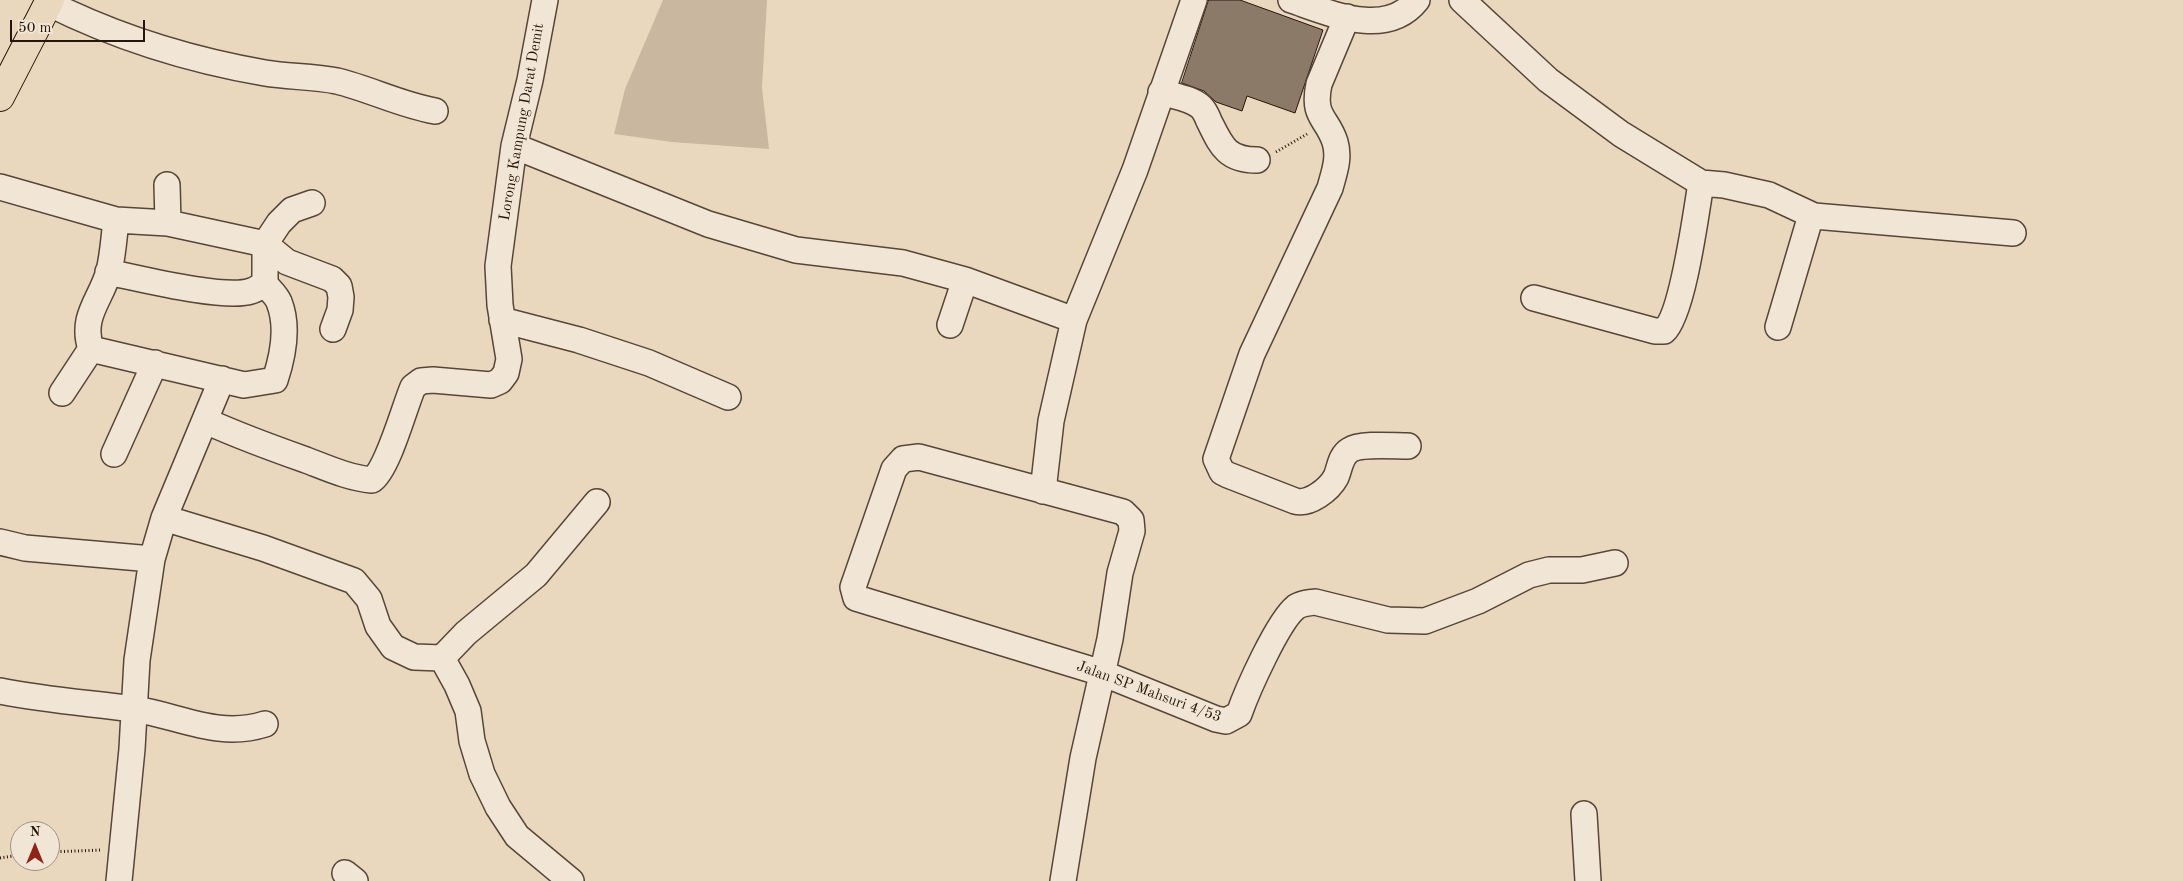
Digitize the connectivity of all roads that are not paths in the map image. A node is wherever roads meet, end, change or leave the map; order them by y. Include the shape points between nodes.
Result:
1 (545, 0) edge
2 (1194, 0) edge
3 (1290, 0) edge
4 (1418, 0) edge
5 (1462, 0) edge
6 (49, 2) edge
7 (1347, 17) junction
8 (1161, 92) junction
9 (0, 97) edge
10 (435, 111) dead end
11 (514, 146) junction
12 (1257, 160) road end
13 (1701, 183) junction
14 (168, 185) dead end
15 (0, 187) edge
16 (312, 203) dead end
17 (1814, 216) junction
18 (116, 220) junction
19 (168, 223) junction
20 (2013, 232) dead end
21 (265, 244) junction
22 (108, 272) junction
23 (965, 280) junction
24 (265, 284) junction
25 (1534, 298) dead end
26 (502, 320) junction
27 (1074, 320) junction
28 (950, 325) dead end
29 (1778, 327) dead end
30 (333, 329) dead end
31 (91, 349) junction
32 (155, 363) junction
33 (222, 379) junction
34 (62, 394) dead end
35 (728, 397) dead end
36 (206, 421) junction
37 (1408, 446) dead end
38 (114, 454) dead end
39 (1043, 491) junction
40 (597, 502) dead end
41 (164, 518) junction
42 (0, 542) edge
43 (152, 558) junction
44 (1615, 563) dead end
45 (442, 658) junction
46 (1102, 673) junction
47 (0, 691) edge
48 (134, 709) junction
49 (265, 724) dead end
50 (1584, 814) dead end
51 (119, 881) edge
52 (571, 881) edge
53 (1063, 881) edge
54 (1588, 881) edge

1 - 11 street, Lorong Kampung Darat Demit
2 - 8 street
3 - 7 street
4 - 7 street via 1394,19 1377,21
5 - 13 street via 1548,80 1620,134
6 - 9 main road
6 - 10 street via 118,35 164,49 264,73 336,81
7 - 37 street via 1319,84 1318,107 1337,148 1337,164 1330,188 1252,354 1217,452 1218,466 1228,475 1304,502 1333,482 1348,451 1359,447
8 - 12 street via 1203,108 1222,147 1244,160
8 - 27 street via 1135,170
11 - 23 street via 708,224 796,250 903,263
11 - 26 street, Lorong Kampung Darat Demit via 498,266
13 - 17 street via 1769,195
13 - 25 street via 1681,292 1670,326 1664,331
14 - 19 street
15 - 18 street
16 - 21 street via 292,210
17 - 20 street
17 - 29 street via 1809,222
18 - 19 street
18 - 22 street
19 - 21 street
21 - 24 street
21 - 30 street via 287,262 332,279 339,286 340,310
22 - 24 street via 177,286 235,293 251,292
22 - 31 street via 88,322 86,335
23 - 27 street
23 - 28 street
24 - 33 street via 279,301 284,330 283,357 274,380 244,384
26 - 35 street via 579,340 648,363
26 - 36 street, Lorong Kampung Darat Demit via 509,360 500,381 491,385 433,380 421,381 413,387 386,462 380,474 372,480 329,469
27 - 39 street via 1051,420
31 - 32 street
31 - 34 street
32 - 33 street
32 - 38 street
33 - 36 street
36 - 41 street
39 - 46 street via 1123,512 1131,520 1132,530 1120,573
39 - 46 street, Jalan SP Mahsuri 4/53 via 919,457 903,459 894,469 853,587 854,596
40 - 45 street via 536,575 466,633
41 - 43 street
41 - 45 street via 263,548 354,582 369,599 378,626 393,647 414,658
42 - 43 street via 25,548
43 - 48 street via 137,660
44 - 46 street, Jalan SP Mahsuri 4/53 via 1529,575 1478,601 1425,621 1388,620 1315,602 1305,603 1296,607 1284,620 1249,685 1239,714 1226,721
45 - 52 street via 468,711 472,741 482,774 498,807 517,836
46 - 53 street via 1083,758
47 - 48 street
48 - 49 street via 223,730 246,730
48 - 51 street
50 - 54 street

